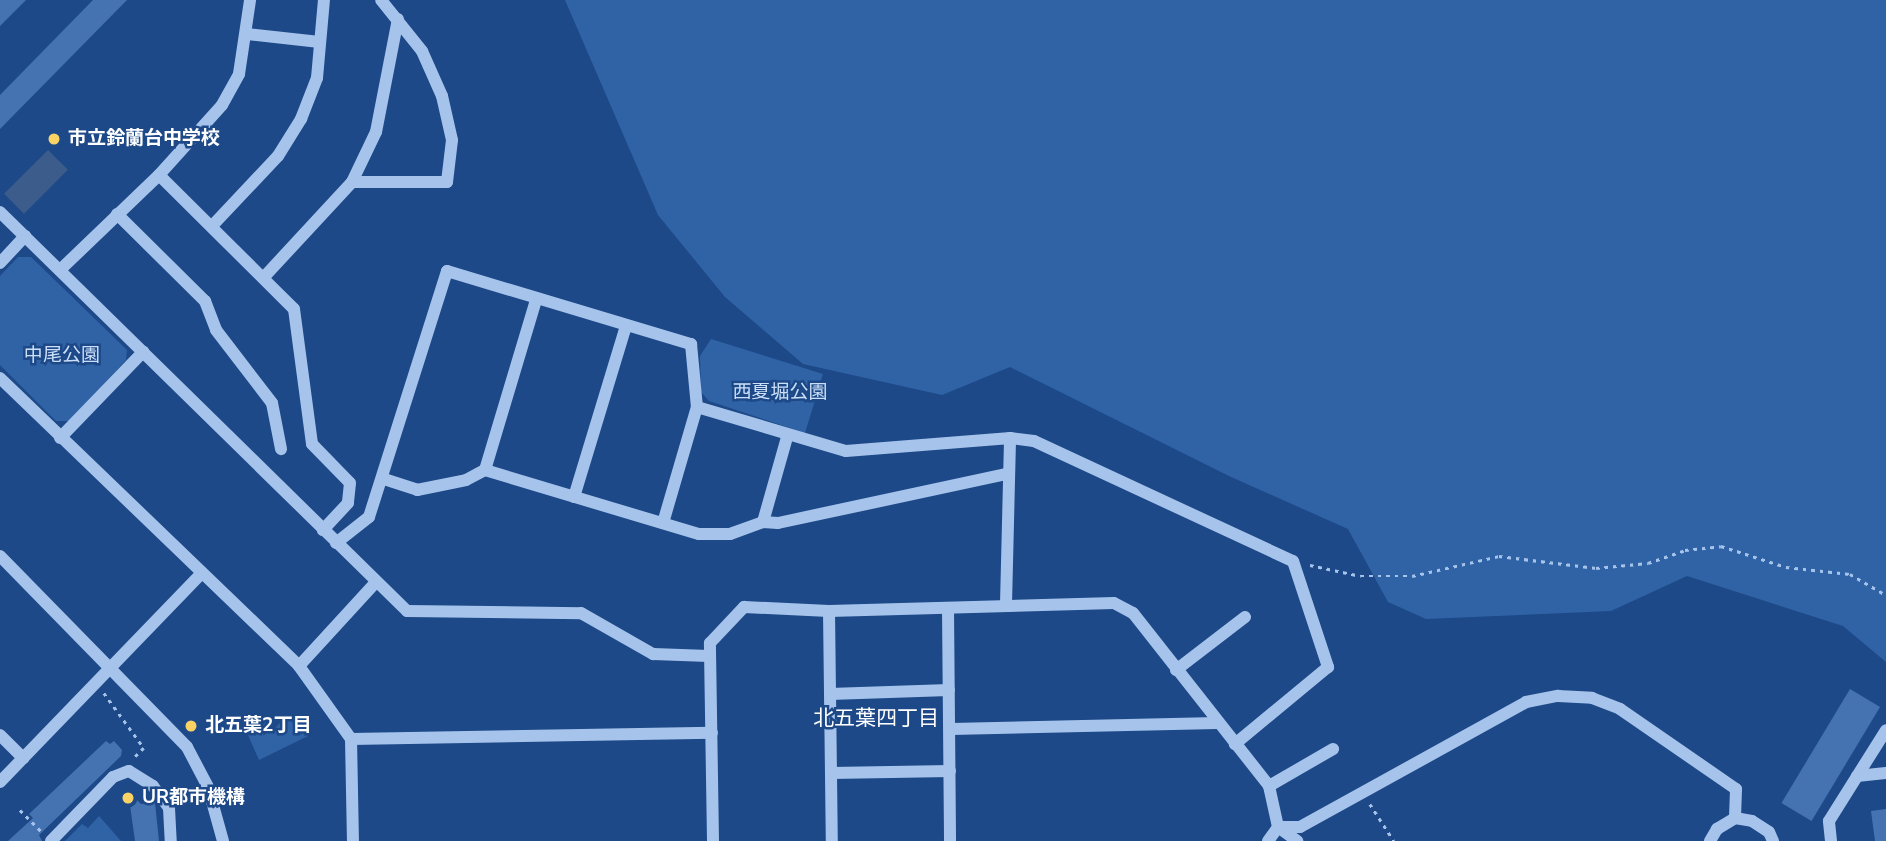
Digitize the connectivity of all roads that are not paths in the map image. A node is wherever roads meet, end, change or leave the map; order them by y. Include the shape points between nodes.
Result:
1 (250, 0) edge
2 (324, 0) edge
3 (382, 0) edge
4 (398, 19) junction
5 (247, 34) junction
6 (320, 42) junction
7 (159, 175) junction
8 (352, 182) junction
9 (0, 212) edge
10 (117, 214) junction
11 (212, 226) junction
12 (25, 236) junction
13 (0, 263) edge
14 (60, 270) junction
15 (265, 276) junction
16 (536, 300) junction
17 (626, 326) junction
18 (143, 352) junction
19 (0, 378) edge
20 (697, 408) junction
21 (787, 437) junction
22 (60, 438) junction
23 (1010, 438) junction
24 (281, 450) dead end
25 (485, 470) junction
26 (1007, 474) junction
27 (384, 478) junction
28 (574, 497) junction
29 (763, 522) junction
30 (663, 523) junction
31 (323, 530) junction
32 (337, 543) junction
33 (0, 556) edge
34 (200, 575) junction
35 (375, 583) junction
36 (1006, 604) junction
37 (948, 608) junction
38 (829, 611) junction
39 (1245, 617) dead end
40 (709, 656) junction
41 (110, 665) junction
42 (299, 666) junction
43 (1176, 670) junction
44 (949, 690) junction
45 (830, 694) junction
46 (1217, 723) junction
47 (951, 729) junction
48 (1886, 730) edge
49 (712, 733) junction
50 (0, 735) edge
51 (352, 739) junction
52 (1235, 744) junction
53 (1334, 749) dead end
54 (23, 758) junction
55 (950, 771) junction
56 (1886, 773) edge
57 (831, 774) junction
58 (1857, 776) junction
59 (0, 782) edge
60 (1269, 786) junction
61 (1735, 818) junction
62 (1278, 827) junction
63 (47, 837) edge
64 (171, 841) edge
65 (223, 841) edge
66 (354, 841) edge
67 (713, 841) edge
68 (832, 841) edge
69 (950, 841) edge
70 (1268, 841) edge
71 (1297, 841) edge
72 (1710, 841) edge
73 (1773, 841) edge
74 (1831, 841) edge

1 - 5 street
2 - 6 street
3 - 4 street
4 - 8 street via 376,132
4 - 8 street via 422,51 442,96 452,140 447,183
5 - 6 street
5 - 7 street via 239,74 222,105
6 - 11 street via 317,78 301,119 278,156
7 - 10 street
7 - 11 street
8 - 15 street
9 - 12 street
10 - 14 street
10 - 24 street via 205,301 216,330 272,403
11 - 15 street
12 - 13 street
12 - 14 street
14 - 18 street
15 - 31 street via 293,309 312,444 350,483 348,503
16 - 17 street
16 - 25 street
16 - 27 street via 447,271
17 - 20 street via 691,344
17 - 28 street
18 - 22 street
18 - 31 street
19 - 22 street
20 - 21 street
20 - 30 street
21 - 23 street via 846,451
21 - 29 street
22 - 34 street
23 - 26 street
23 - 52 street via 1034,441 1293,561 1328,667
25 - 27 street via 466,480 417,489
25 - 28 street
26 - 29 street via 778,523
26 - 36 street
27 - 32 street via 369,517
28 - 30 street
29 - 30 street via 719,534 699,534
31 - 32 street
32 - 35 street
33 - 41 street
34 - 41 street
34 - 42 street
35 - 40 street via 407,611 581,613 653,654
35 - 42 street
36 - 37 street
36 - 43 street via 1114,603 1133,614
37 - 38 street
37 - 44 street
38 - 40 street via 744,607 710,643
38 - 45 street
39 - 43 street
40 - 49 street
41 - 54 street
41 - 65 street via 187,747 208,786
42 - 51 street
43 - 46 street
44 - 45 street
44 - 47 street
45 - 57 street
46 - 47 street
46 - 52 street
47 - 55 street
48 - 58 street
49 - 51 street
49 - 67 street
50 - 54 street
51 - 66 street
52 - 60 street
53 - 60 street
54 - 59 street
55 - 57 street
55 - 69 street
56 - 58 street
57 - 68 street
58 - 74 street via 1829,821
60 - 62 street
61 - 62 street via 1736,789 1620,709 1592,698 1558,696 1526,702 1494,718 1300,827
61 - 72 street via 1717,829
61 - 73 street via 1752,821 1769,832
62 - 70 street
62 - 71 street
63 - 64 street via 113,777 129,771 153,786 169,808

